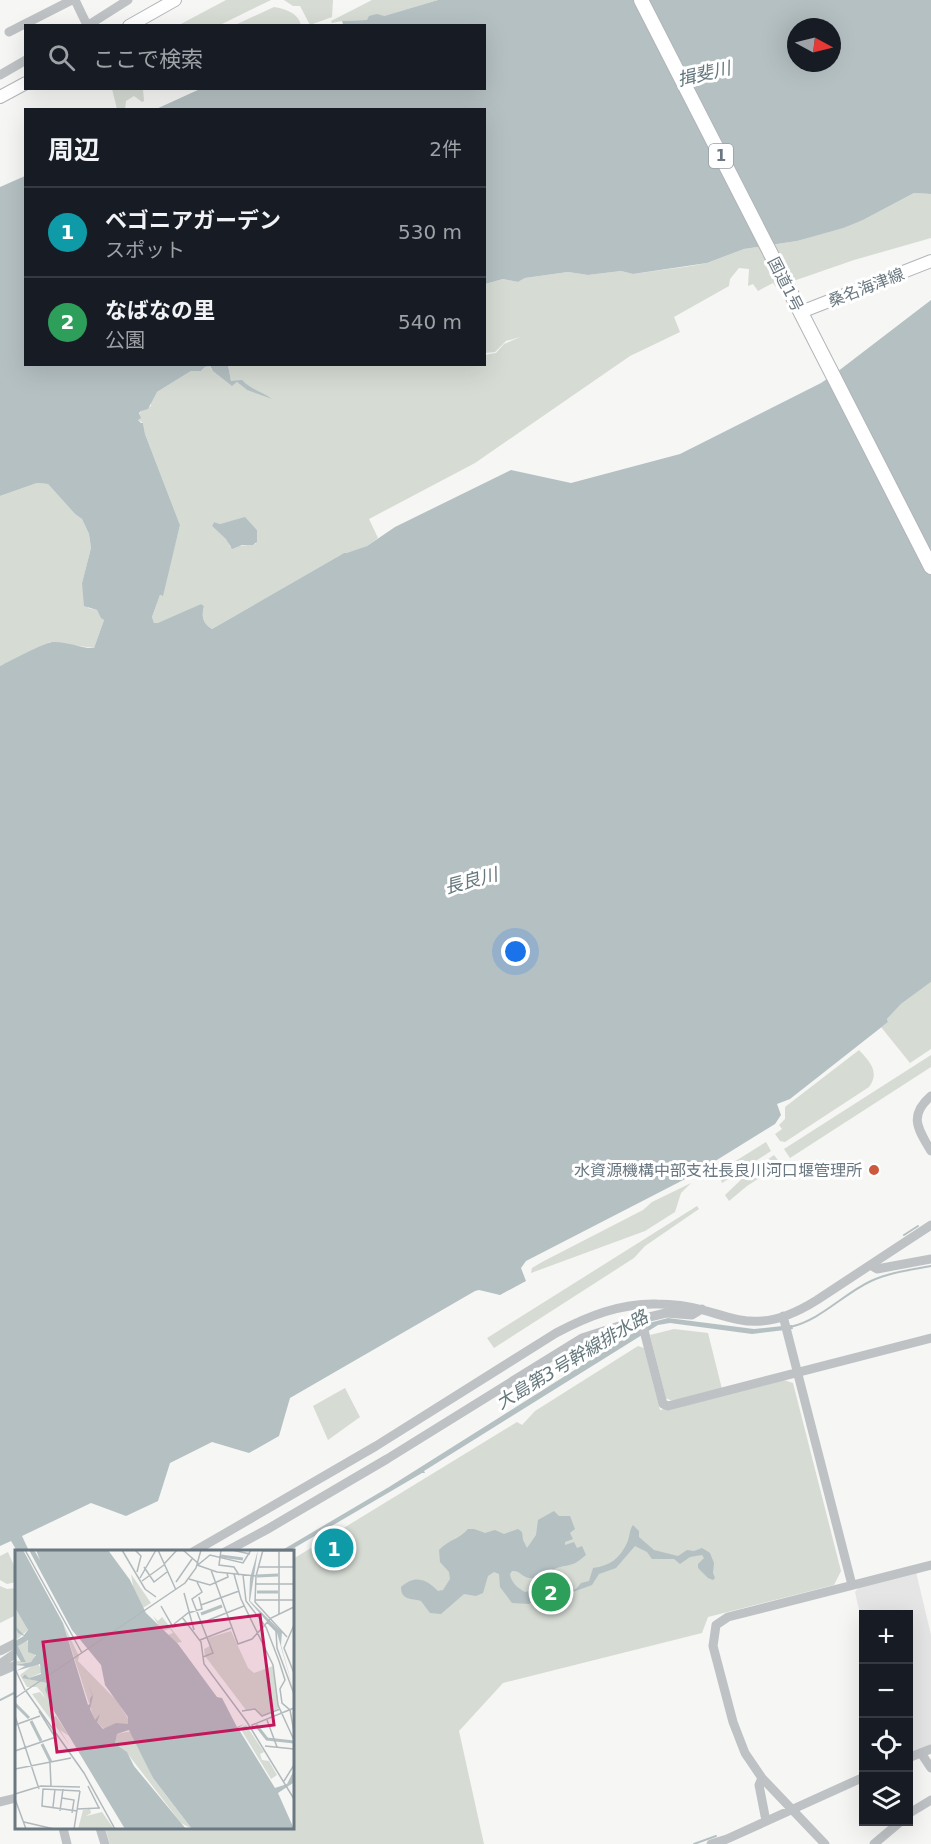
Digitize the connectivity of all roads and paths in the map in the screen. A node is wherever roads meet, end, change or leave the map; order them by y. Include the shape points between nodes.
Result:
1 (73, 0) edge
2 (175, 0) edge
3 (641, 0) edge
4 (123, 1) edge
5 (24, 24) edge
6 (25, 24) edge
7 (86, 24) edge
8 (88, 24) edge
9 (133, 24) edge
10 (9, 32) dead end
11 (24, 61) edge
12 (0, 75) edge
13 (24, 84) edge
14 (0, 97) edge
15 (931, 261) edge
16 (804, 311) junction
17 (931, 567) edge
18 (931, 1096) edge
19 (931, 1151) edge
20 (931, 1225) edge
21 (931, 1259) edge
22 (872, 1266) junction
23 (702, 1309) junction
24 (784, 1319) junction
25 (642, 1326) junction
26 (930, 1339) edge
27 (931, 1349) edge
28 (798, 1372) junction
29 (195, 1550) edge
30 (227, 1550) edge
31 (931, 1565) edge
32 (852, 1585) junction
33 (15, 1644) edge
34 (0, 1651) edge
35 (15, 1654) edge
36 (0, 1664) edge
37 (15, 1665) edge
38 (0, 1672) edge
39 (931, 1749) edge
40 (921, 1753) junction
41 (913, 1756) edge
42 (931, 1768) edge
43 (762, 1778) junction
44 (859, 1779) edge
45 (15, 1798) edge
46 (931, 1800) edge
47 (0, 1802) edge
48 (793, 1808) junction
49 (913, 1811) edge
50 (766, 1821) junction
51 (894, 1826) edge
52 (63, 1829) edge
53 (101, 1829) edge
54 (727, 1842) edge
55 (67, 1844) edge
56 (105, 1844) edge
57 (711, 1844) edge
58 (825, 1844) edge
59 (874, 1844) edge

1 - 6 street
1 - 7 street
2 - 9 main road
3 - 16 highway, 国道1号 / 1
4 - 8 street
5 - 10 street
11 - 12 street
13 - 14 main road
15 - 16 main road, 桑名海津線
16 - 17 highway, 国道1号 / 1
18 - 19 street via 919,1108 917,1123
20 - 22 street
21 - 22 street via 877,1269
22 - 24 street
23 - 24 street via 741,1320
23 - 25 street via 692,1315 666,1313
23 - 29 street via 638,1305 619,1307 579,1321 376,1446
24 - 28 street
25 - 28 street via 663,1404 668,1406
25 - 30 street via 582,1338 387,1459
26 - 27 street
26 - 28 street
28 - 32 street
31 - 32 street
32 - 43 street via 728,1617 716,1625 713,1646 733,1722 745,1753
33 - 34 street
35 - 36 street
37 - 38 street
39 - 40 street
40 - 41 street
40 - 42 street
43 - 48 street
43 - 50 street via 759,1785
44 - 48 street
45 - 47 street
46 - 49 street
48 - 50 street
48 - 58 street
50 - 54 street
51 - 59 street
52 - 55 street
53 - 56 street
54 - 57 street

